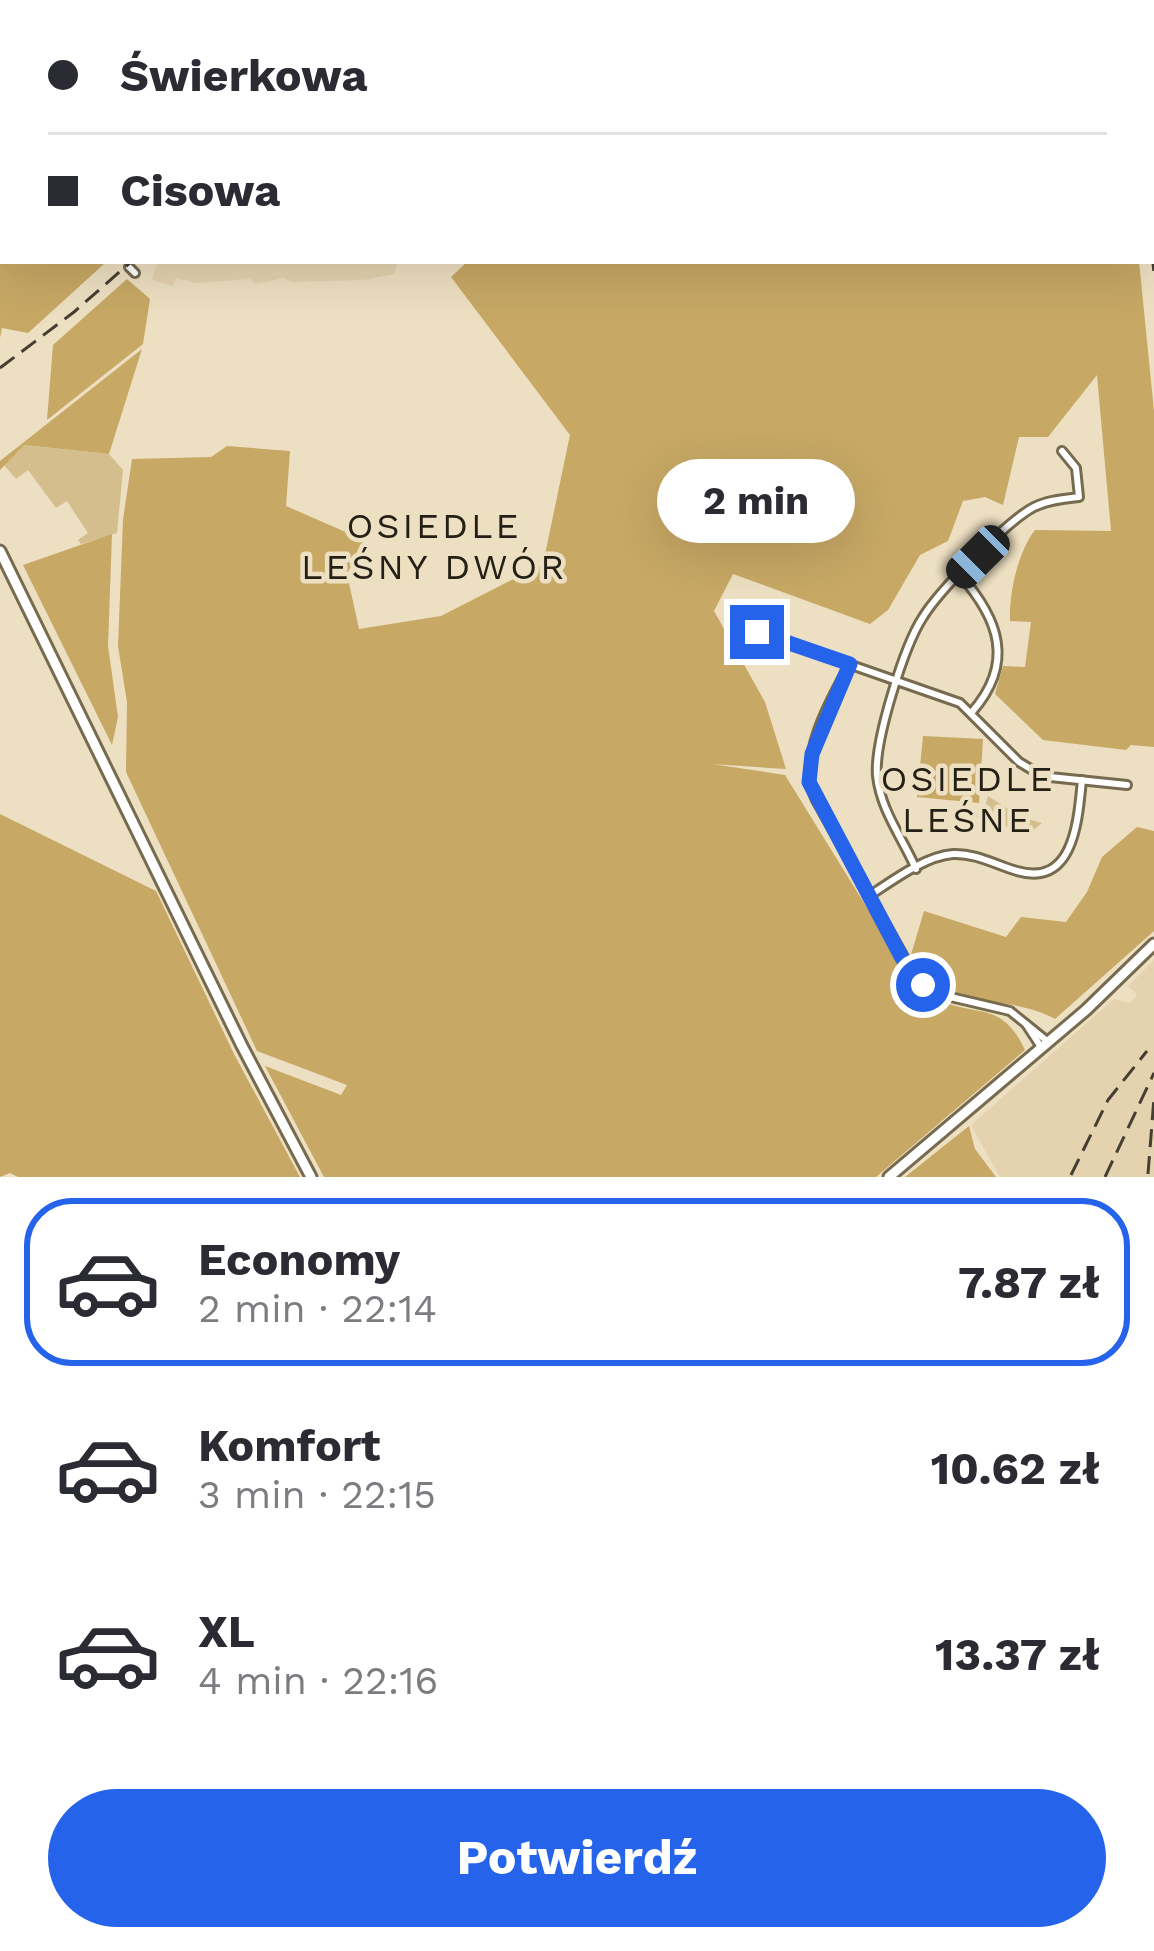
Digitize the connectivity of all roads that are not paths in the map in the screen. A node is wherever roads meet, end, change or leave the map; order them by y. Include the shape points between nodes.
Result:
1 (1062, 451) dead end
2 (0, 551) edge
3 (960, 575) junction
4 (731, 623) dead end
5 (850, 664) junction
6 (899, 680) junction
7 (973, 712) junction
8 (1082, 780) junction
9 (1127, 785) dead end
10 (916, 869) junction
11 (869, 896) junction
12 (1154, 944) edge
13 (1044, 1044) junction
14 (311, 1177) edge
15 (890, 1177) edge

1 - 3 street via 1076,468 1079,497 1023,514
2 - 14 main road
3 - 6 street via 924,615
3 - 7 street via 989,612 998,645 994,678
4 - 5 street
5 - 6 street
5 - 11 street via 808,773
6 - 7 street
6 - 10 street via 879,740 877,777
7 - 8 street via 1019,763
8 - 9 street
8 - 10 street via 1074,841 1052,868 1027,874 956,854
10 - 11 street
11 - 13 street via 923,985 1002,1007
12 - 13 main road
13 - 15 main road

